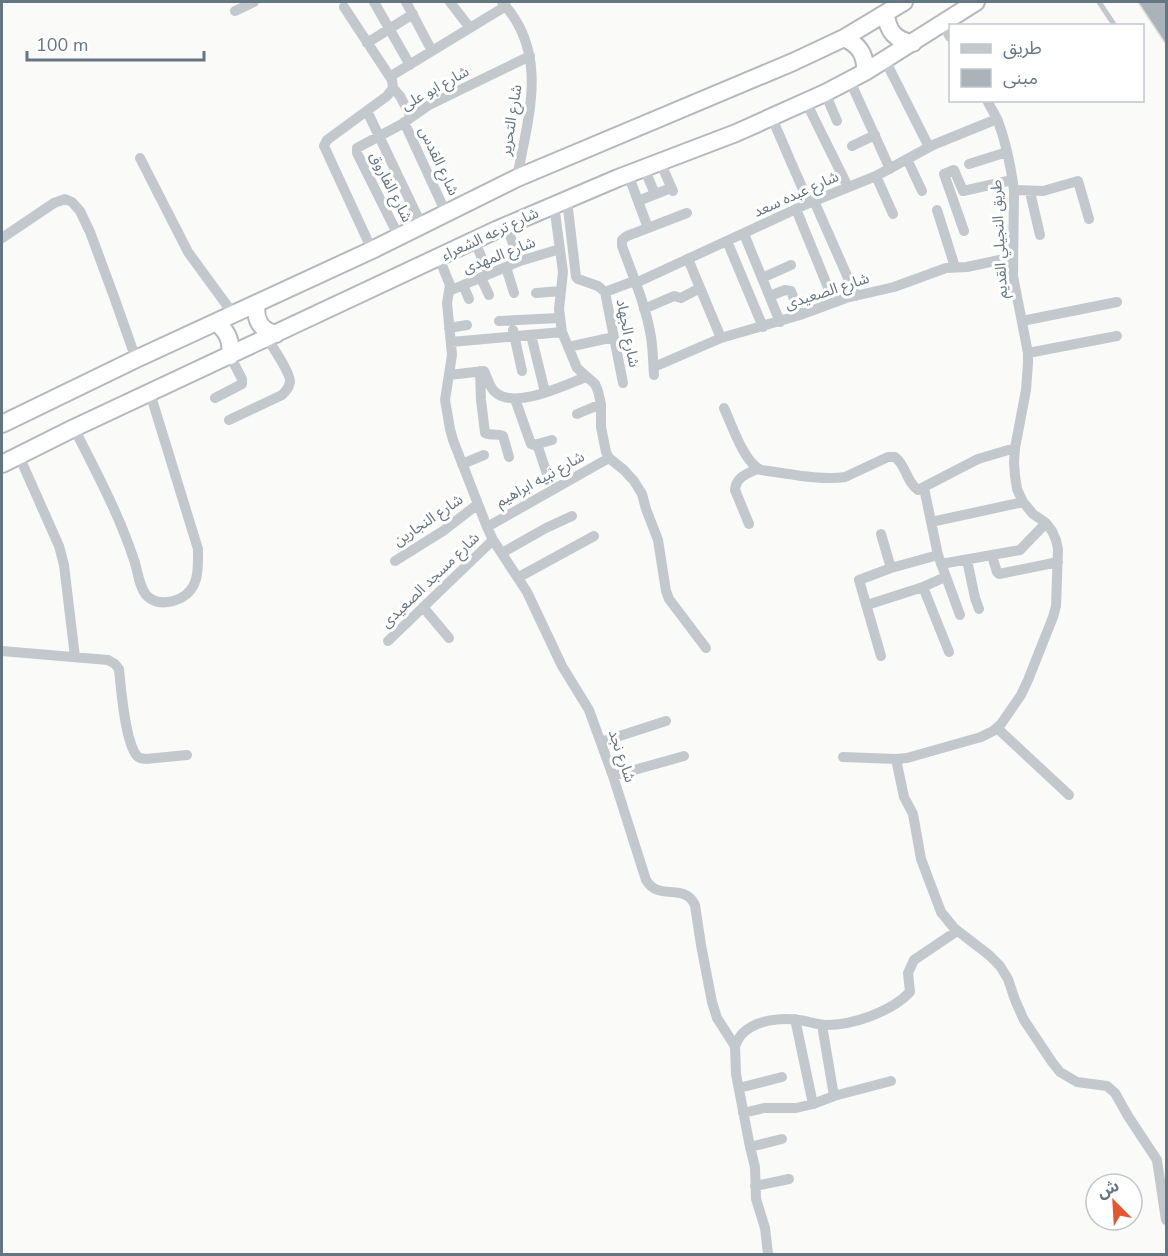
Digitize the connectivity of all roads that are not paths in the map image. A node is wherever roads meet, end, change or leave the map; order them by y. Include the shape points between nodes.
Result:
1 (254, 2) edge
2 (374, 2) edge
3 (407, 2) edge
4 (450, 2) edge
5 (904, 2) edge
6 (976, 2) edge
7 (1099, 2) edge
8 (504, 4) edge
9 (344, 7) dead end
10 (235, 11) dead end
11 (886, 13) junction
12 (413, 14) junction
13 (953, 24) edge
14 (1114, 24) edge
15 (470, 28) junction
16 (389, 29) junction
17 (947, 30) edge
18 (844, 38) junction
19 (367, 43) junction
20 (913, 43) junction
21 (432, 51) junction
22 (530, 56) junction
23 (885, 60) junction
24 (410, 64) junction
25 (865, 72) junction
26 (850, 81) junction
27 (392, 82) junction
28 (825, 93) junction
29 (806, 102) junction
30 (988, 102) edge
31 (367, 111) junction
32 (772, 118) junction
33 (407, 119) junction
34 (997, 119) junction
35 (837, 120) dead end
36 (875, 135) junction
37 (379, 137) junction
38 (852, 146) dead end
39 (929, 147) junction
40 (357, 150) joint
41 (1006, 152) junction
42 (140, 158) dead end
43 (907, 159) junction
44 (660, 162) junction
45 (969, 164) dead end
46 (890, 169) junction
47 (636, 171) junction
48 (876, 176) junction
49 (517, 178) junction
50 (1013, 185) junction
51 (848, 187) junction
52 (922, 190) dead end
53 (1030, 192) junction
54 (655, 194) junction
55 (638, 201) junction
56 (560, 202) junction
57 (812, 202) junction
58 (796, 209) junction
59 (937, 210) dead end
60 (446, 213) junction
61 (687, 213) dead end
62 (893, 214) dead end
63 (1089, 219) dead end
64 (422, 226) junction
65 (506, 226) junction
66 (648, 228) junction
67 (964, 231) dead end
68 (744, 234) junction
69 (1040, 235) dead end
70 (399, 237) junction
71 (2, 238) edge
72 (474, 240) junction
73 (727, 241) junction
74 (560, 249) junction
75 (372, 250) junction
76 (1013, 257) junction
77 (439, 258) junction
78 (688, 259) junction
79 (520, 261) junction
80 (791, 265) dead end
81 (506, 267) junction
82 (955, 267) junction
83 (485, 276) junction
84 (762, 278) junction
85 (634, 282) junction
86 (463, 285) junction
87 (700, 288) junction
88 (449, 291) junction
89 (561, 291) junction
90 (605, 292) junction
91 (514, 293) dead end
92 (536, 293) dead end
93 (489, 295) dead end
94 (770, 296) junction
95 (856, 296) junction
96 (470, 299) dead end
97 (834, 302) junction
98 (1117, 302) dead end
99 (257, 304) junction
100 (644, 309) junction
101 (234, 315) junction
102 (800, 315) junction
103 (559, 318) junction
104 (512, 320) junction
105 (499, 321) dead end
106 (1022, 321) junction
107 (780, 322) junction
108 (217, 323) junction
109 (467, 325) dead end
110 (763, 327) junction
111 (449, 328) junction
112 (562, 332) junction
113 (531, 335) junction
114 (272, 336) junction
115 (514, 336) junction
116 (1117, 336) dead end
117 (614, 337) junction
118 (721, 338) junction
119 (451, 342) junction
120 (568, 347) junction
121 (535, 351) junction
122 (1028, 353) junction
123 (513, 355) junction
124 (230, 356) junction
125 (136, 359) junction
126 (480, 371) junction
127 (522, 371) dead end
128 (450, 375) junction
129 (586, 377) junction
130 (622, 383) dead end
131 (545, 392) junction
132 (150, 393) junction
133 (215, 398) dead end
134 (515, 399) junction
135 (602, 404) junction
136 (724, 408) dead end
137 (577, 414) dead end
138 (229, 420) dead end
139 (2, 424) edge
140 (74, 428) junction
141 (552, 440) dead end
142 (537, 444) junction
143 (1015, 448) junction
144 (19, 456) junction
145 (484, 456) dead end
146 (509, 457) dead end
147 (609, 458) junction
148 (2, 464) edge
149 (462, 464) junction
150 (757, 469) junction
151 (924, 488) junction
152 (552, 489) junction
153 (1023, 502) junction
154 (478, 504) junction
155 (572, 516) dead end
156 (931, 522) junction
157 (1046, 523) junction
158 (749, 524) dead end
159 (487, 526) junction
160 (881, 534) dead end
161 (594, 536) dead end
162 (493, 540) junction
163 (502, 553) junction
164 (992, 556) junction
165 (939, 560) junction
166 (966, 560) junction
167 (395, 561) dead end
168 (1058, 562) junction
169 (891, 568) junction
170 (519, 577) junction
171 (945, 577) junction
172 (923, 587) junction
173 (867, 605) junction
174 (423, 608) junction
175 (979, 609) dead end
176 (960, 615) dead end
177 (449, 638) dead end
178 (388, 641) dead end
179 (706, 648) dead end
180 (2, 651) edge
181 (949, 652) dead end
182 (881, 656) dead end
183 (75, 657) junction
184 (666, 721) dead end
185 (997, 728) junction
186 (601, 742) junction
187 (187, 755) dead end
188 (684, 756) dead end
189 (843, 757) dead end
190 (896, 759) junction
191 (614, 776) junction
192 (1069, 795) dead end
193 (957, 931) junction
194 (795, 1019) junction
195 (822, 1025) junction
196 (735, 1046) junction
197 (782, 1077) dead end
198 (891, 1081) dead end
199 (739, 1088) junction
200 (834, 1096) junction
201 (813, 1104) junction
202 (743, 1113) junction
203 (782, 1139) dead end
204 (750, 1146) junction
205 (789, 1179) dead end
206 (755, 1186) junction
207 (1167, 1220) edge
208 (768, 1254) edge

1 - 10 street
2 - 16 street
3 - 12 street
4 - 15 street
5 - 11 highway
6 - 13 highway, شارع ترعه الشعراء
7 - 14 lane
8 - 15 street
8 - 22 street, شارع التحرير via 521,30
9 - 19 street, شارع القدس
11 - 18 highway
11 - 20 highway via 893,34
12 - 16 street
12 - 21 street
15 - 21 street
16 - 19 street
16 - 24 street
17 - 20 highway, شارع ترعه الشعراء
18 - 25 highway via 861,51
18 - 49 highway
19 - 27 street, شارع القدس
20 - 23 highway, شارع ترعه الشعراء
21 - 24 street
22 - 33 street, شارع ابو على
22 - 49 street, شارع التحرير via 532,94
23 - 25 highway, شارع ترعه الشعراء
23 - 39 street
24 - 27 street
25 - 26 highway, شارع ترعه الشعراء
26 - 28 highway, شارع ترعه الشعراء
26 - 36 street
27 - 31 street via 387,96
27 - 33 street, شارع القدس
28 - 29 highway, شارع ترعه الشعراء
28 - 35 street
29 - 32 highway, شارع ترعه الشعراء
29 - 51 street
30 - 34 street, طريق النجيلي القديم
31 - 37 street
31 - 75 street via 324,146
32 - 44 highway, شارع ترعه الشعراء
32 - 57 street
33 - 37 street, شارع ابو على
33 - 60 street, شارع القدس
34 - 39 street, شارع عبده سعد
34 - 41 street, طريق النجيلي القديم
36 - 38 street
36 - 46 street
37 - 40 street, شارع ابو على
37 - 64 street
39 - 43 street, شارع عبده سعد
40 - 70 street, شارع الفاروق
41 - 45 street
41 - 50 street, طريق النجيلي القديم
42 - 101 street via 188,252
43 - 46 street, شارع عبده سعد
43 - 52 street
44 - 47 highway, شارع ترعه الشعراء
44 - 54 street via 672,190
46 - 48 street, شارع عبده سعد
47 - 54 street
47 - 55 street
47 - 56 highway, شارع ترعه الشعراء
48 - 51 street, شارع عبده سعد
48 - 62 street
49 - 60 highway
50 - 53 street
50 - 67 street via 963,191 954,170 944,174
50 - 76 street, طريق النجيلي القديم
51 - 57 street, شارع عبده سعد
53 - 63 street via 1078,181
53 - 69 street
54 - 55 street
55 - 66 street
56 - 65 highway, شارع ترعه الشعراء
56 - 74 street
56 - 90 street, شارع الجهاد via 576,277
57 - 58 street, شارع عبده سعد
57 - 95 street
58 - 68 street, شارع عبده سعد
58 - 97 street
59 - 82 street
60 - 64 highway
61 - 66 street
64 - 70 highway
65 - 72 highway, شارع ترعه الشعراء
65 - 79 street
66 - 85 street via 622,240
68 - 73 street, شارع عبده سعد
68 - 84 street
70 - 75 highway
71 - 125 street via 54,203 65,199 72,202 90,232
72 - 77 highway, شارع ترعه الشعراء
72 - 83 street
73 - 78 street, شارع عبده سعد
73 - 110 street
74 - 79 street, شارع المهدى
74 - 89 street
75 - 99 highway
76 - 82 street, شارع الصعيدى
76 - 106 street, طريق النجيلي القديم via 1014,287
77 - 88 street, شارع نجد
77 - 114 highway, شارع ترعه الشعراء
78 - 85 street, شارع عبده سعد
78 - 87 street
79 - 81 street, شارع المهدى
80 - 84 street
81 - 83 street, شارع المهدى
81 - 91 street
82 - 95 street, شارع الصعيدى
83 - 86 street, شارع المهدى
83 - 93 street
84 - 94 street
85 - 90 street, شارع عبده سعد
85 - 100 street
86 - 88 street, شارع المهدى
86 - 96 street
87 - 100 street
87 - 118 street
88 - 111 street, شارع نجد
89 - 92 street
89 - 103 street
90 - 117 street, شارع الجهاد
94 - 102 street via 790,291
94 - 107 street
95 - 97 street, شارع الصعيدى
97 - 102 street, شارع الصعيدى
98 - 106 street
99 - 101 highway
99 - 114 highway via 259,324
100 - 118 street, شارع الصعيدى via 654,371
101 - 108 highway
102 - 107 street, شارع الصعيدى
103 - 104 street
103 - 112 street
104 - 105 street
104 - 115 street
106 - 122 street, طريق النجيلي القديم
107 - 110 street, شارع الصعيدى
108 - 124 highway via 230,341
108 - 125 highway
109 - 111 street
110 - 118 street, شارع الصعيدى
111 - 119 street, شارع نجد
112 - 113 street
112 - 120 street
113 - 115 street
113 - 121 street
114 - 124 highway, شارع ترعه الشعراء
114 - 138 street via 290,379 288,387 282,394
115 - 119 street
115 - 123 street
116 - 122 street
117 - 120 street
117 - 130 street, شارع الجهاد
119 - 128 street, شارع نجد
120 - 129 street via 577,368
121 - 123 street
121 - 131 street
122 - 143 street, طريق النجيلي القديم via 1026,390
123 - 127 street
124 - 132 highway, شارع ترعه الشعراء
124 - 133 street via 242,384
125 - 139 highway
126 - 128 street
126 - 134 street via 486,373 496,393
126 - 146 street via 485,433 503,436
128 - 149 street, شارع نجد via 446,408
129 - 131 street
129 - 135 street via 595,384
131 - 134 street
132 - 140 highway, شارع ترعه الشعراء
132 - 140 street via 198,549 194,587 184,597 168,603 146,595 121,523
134 - 142 street via 530,443
135 - 137 street
135 - 147 street via 604,447
136 - 150 street via 746,455
140 - 144 highway, شارع ترعه الشعراء
141 - 142 street
142 - 152 street
143 - 151 street via 973,461
143 - 153 street, طريق النجيلي القديم via 1015,476
144 - 148 highway, شارع ترعه الشعراء
144 - 183 street via 59,546
145 - 149 street
147 - 152 street, شارع نبيه ابراهيم
147 - 179 street via 639,487 658,540 669,599
149 - 154 street, شارع نجد
150 - 151 street via 839,478 895,457 915,489
150 - 158 street via 741,477 735,486
151 - 156 street
152 - 159 street, شارع نبيه ابراهيم
153 - 156 street
153 - 157 street
154 - 159 street, شارع نجد
154 - 167 street, شارع النجارين via 444,531
155 - 163 street
156 - 165 street
157 - 164 street via 1020,550
157 - 168 street via 1056,540
159 - 162 street, شارع نجد
160 - 169 street
161 - 170 street
162 - 163 street, شارع نجد
162 - 174 street, شارع مسجد الصعيدى
163 - 170 street, شارع نجد
164 - 166 street
164 - 168 street via 999,574
165 - 166 street
165 - 169 street
165 - 171 street
166 - 175 street
168 - 185 street via 1053,617 1021,695
169 - 173 street via 859,580
170 - 186 street, شارع نجد via 562,666 589,710
171 - 172 street
171 - 176 street
172 - 173 street
172 - 181 street
173 - 182 street
174 - 177 street
174 - 178 street, شارع مسجد الصعيدى
180 - 183 street
183 - 187 street via 108,660 119,669 128,736 137,756 146,759
184 - 186 street
185 - 190 street via 981,737
185 - 192 street
186 - 191 street, شارع نجد
188 - 191 street
189 - 190 street
190 - 193 street via 926,873 941,912
191 - 196 street, شارع نجد via 649,885 657,891 685,894 693,900 712,1002
193 - 195 street via 915,960 908,973 910,992 891,1007 861,1019
193 - 207 street via 1000,966 1024,1020 1060,1072 1077,1082 1107,1086 1115,1093 1157,1160
194 - 195 street
194 - 196 street via 753,1026
194 - 201 street
195 - 200 street
196 - 199 street
197 - 199 street
198 - 200 street
199 - 202 street
200 - 201 street
201 - 202 street
202 - 204 street
203 - 204 street
204 - 206 street
205 - 206 street
206 - 208 street

